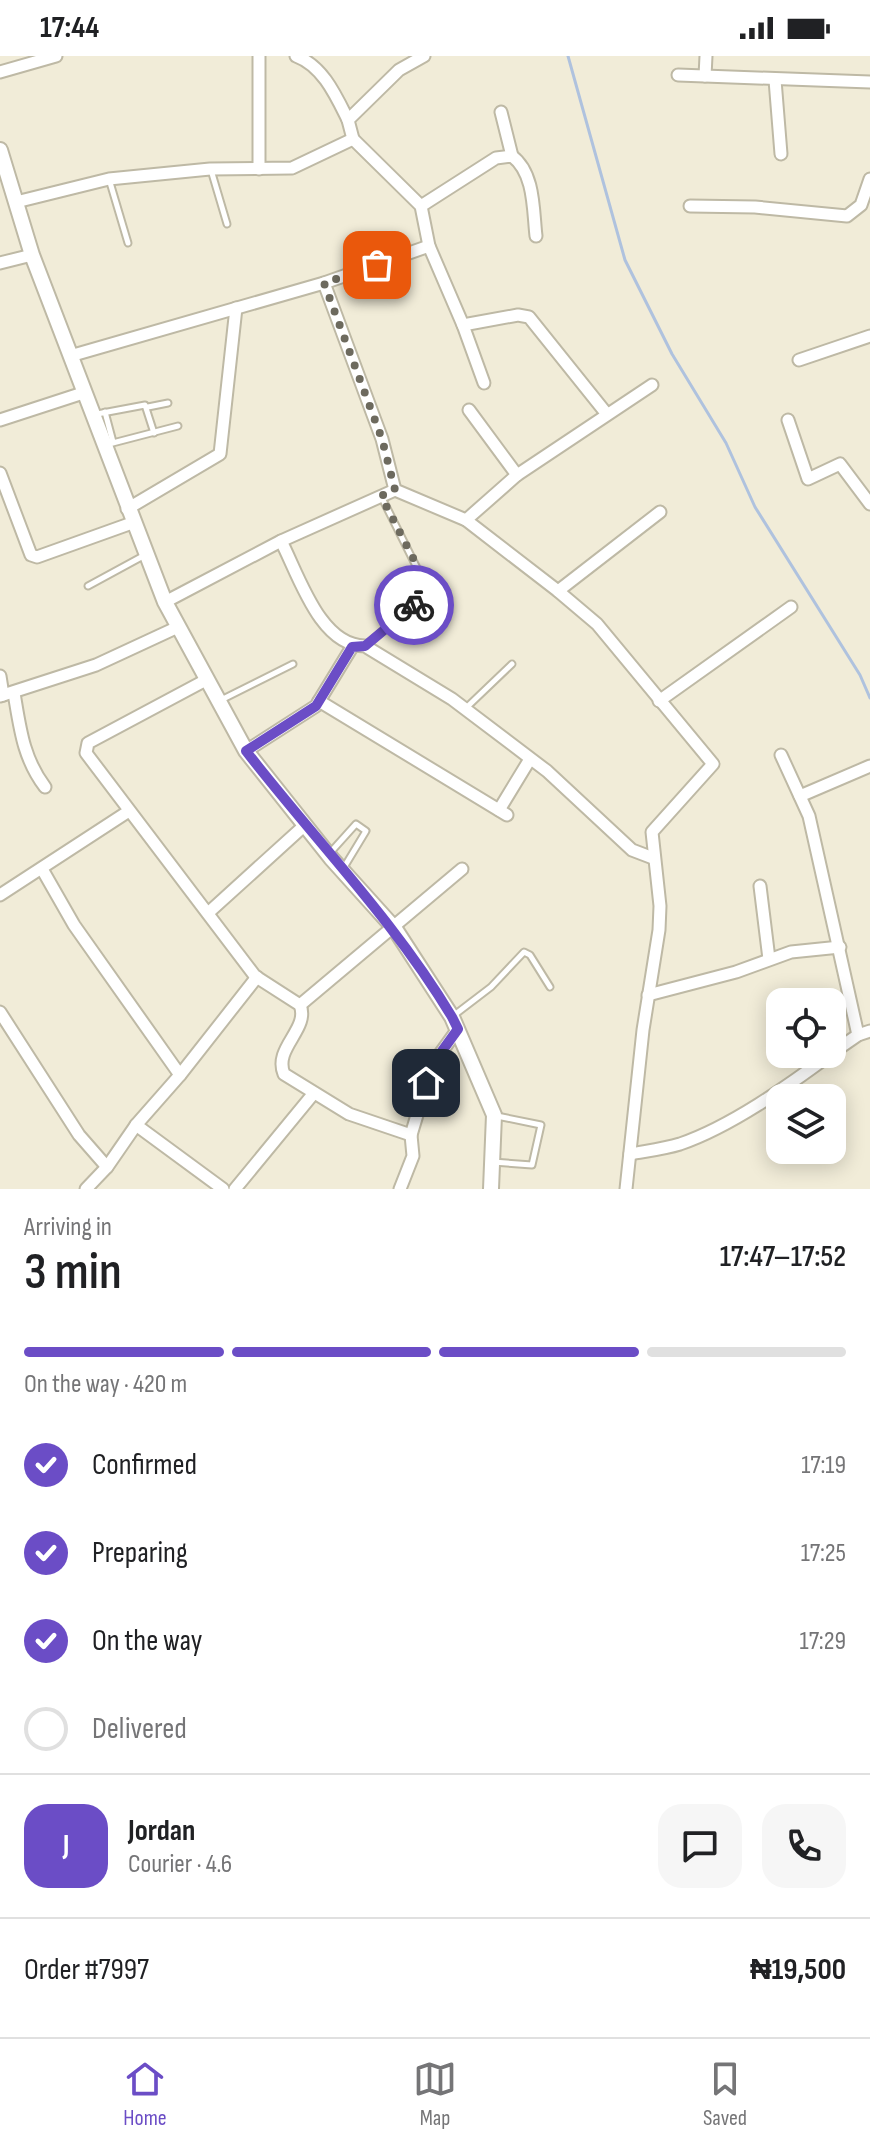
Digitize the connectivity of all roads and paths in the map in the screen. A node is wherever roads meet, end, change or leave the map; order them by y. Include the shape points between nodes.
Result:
1 (56, 56) edge
2 (259, 56) edge
3 (298, 56) edge
4 (309, 56) edge
5 (424, 56) edge
6 (706, 56) edge
7 (0, 72) edge
8 (678, 75) dead end
9 (705, 76) junction
10 (775, 80) junction
11 (870, 82) edge
12 (501, 112) dead end
13 (348, 120) junction
14 (353, 139) junction
15 (0, 153) edge
16 (781, 154) dead end
17 (512, 156) junction
18 (210, 169) junction
19 (259, 169) junction
20 (109, 179) junction
21 (870, 179) edge
22 (16, 202) junction
23 (421, 206) junction
24 (690, 206) dead end
25 (227, 224) dead end
26 (536, 236) dead end
27 (128, 243) dead end
28 (429, 246) junction
29 (32, 255) junction
30 (0, 263) edge
31 (324, 283) junction
32 (236, 308) junction
33 (463, 325) junction
34 (870, 336) edge
35 (70, 356) junction
36 (799, 360) dead end
37 (484, 383) dead end
38 (652, 385) dead end
39 (83, 393) junction
40 (168, 403) dead end
41 (148, 407) junction
42 (469, 410) dead end
43 (606, 413) junction
44 (98, 414) junction
45 (0, 420) edge
46 (788, 420) dead end
47 (178, 426) dead end
48 (154, 433) junction
49 (109, 444) junction
50 (0, 473) edge
51 (517, 475) junction
52 (395, 490) junction
53 (381, 496) junction
54 (870, 504) edge
55 (660, 512) dead end
56 (130, 516) junction
57 (466, 520) junction
58 (281, 541) junction
59 (146, 555) junction
60 (88, 586) dead end
61 (558, 591) junction
62 (165, 602) junction
63 (791, 607) dead end
64 (178, 627) junction
65 (365, 646) junction
66 (352, 647) junction
67 (293, 664) dead end
68 (512, 664) dead end
69 (0, 676) edge
70 (206, 680) junction
71 (6, 695) edge
72 (218, 701) junction
73 (319, 701) junction
74 (659, 701) junction
75 (465, 709) junction
76 (246, 751) junction
77 (781, 755) dead end
78 (530, 759) junction
79 (870, 766) edge
80 (45, 787) dead end
81 (800, 796) junction
82 (129, 811) junction
83 (305, 825) junction
84 (329, 855) junction
85 (653, 858) junction
86 (42, 869) junction
87 (462, 869) dead end
88 (342, 870) junction
89 (760, 886) dead end
90 (0, 895) edge
91 (208, 913) junction
92 (395, 929) junction
93 (840, 947) junction
94 (769, 959) junction
95 (257, 977) junction
96 (550, 987) dead end
97 (648, 995) junction
98 (300, 1005) junction
99 (0, 1012) edge
100 (455, 1023) junction
101 (864, 1033) edge
102 (846, 1045) edge
103 (870, 1046) edge
104 (813, 1068) edge
105 (180, 1075) junction
106 (314, 1093) junction
107 (494, 1115) junction
108 (136, 1125) junction
109 (411, 1135) junction
110 (630, 1154) junction
111 (492, 1162) junction
112 (107, 1167) junction
113 (86, 1189) edge
114 (223, 1189) edge
115 (235, 1189) edge
116 (400, 1189) edge
117 (491, 1189) edge
118 (626, 1189) edge

1 - 7 street
2 - 19 street
3 - 4 street
3 - 13 street via 332,86
5 - 13 street via 399,70
6 - 9 street
8 - 9 street
9 - 10 street
10 - 11 street
10 - 16 street
12 - 17 street
13 - 14 street
14 - 19 street via 292,168
14 - 23 street
15 - 22 street
17 - 23 street via 496,158
17 - 26 street via 536,206
18 - 19 street
18 - 20 street
18 - 25 lane
20 - 22 street
20 - 27 lane
21 - 24 street via 861,205 847,216
22 - 29 street
23 - 28 street
28 - 31 street
28 - 33 street
29 - 30 street
29 - 35 street
31 - 32 street
31 - 52 street via 382,439
32 - 35 street
32 - 56 street via 220,454
33 - 37 street
33 - 43 street via 529,317
34 - 36 street
35 - 39 street
38 - 43 street
39 - 44 street
39 - 45 street
40 - 41 lane
41 - 44 lane
41 - 48 lane
42 - 51 street
43 - 51 street
44 - 49 street
46 - 54 street via 808,479 840,464
47 - 48 lane
48 - 49 lane
49 - 56 street
50 - 56 street via 31,555 37,557
51 - 57 street
52 - 53 street
52 - 57 street
53 - 58 street
53 - 65 lane via 427,588
55 - 61 street
56 - 59 street
57 - 61 street
58 - 62 street
58 - 66 street via 324,621
59 - 60 lane
59 - 62 street
61 - 74 street via 597,624
62 - 64 street
63 - 74 street
64 - 70 street
64 - 71 street via 96,665
65 - 66 street
65 - 75 street
66 - 73 street
67 - 72 lane
68 - 75 lane
69 - 71 street
70 - 72 street
70 - 82 street via 85,747
71 - 80 street via 30,767
72 - 76 street
73 - 76 street
73 - 78 street via 503,812
74 - 85 street via 713,766 658,822 652,832
75 - 78 street
76 - 83 street
77 - 81 street
78 - 85 street via 622,842
79 - 81 street
81 - 93 street
82 - 86 street
82 - 91 street
83 - 84 street
83 - 91 street
84 - 88 street
84 - 88 lane via 356,824 366,831
85 - 97 street via 660,906
86 - 90 street
86 - 105 street via 74,925
87 - 92 street
88 - 92 street
89 - 94 street
91 - 95 street
92 - 98 street
92 - 100 street
93 - 94 street
93 - 101 street
94 - 97 street
95 - 98 street
95 - 105 street
96 - 100 lane via 524,952
97 - 110 street
98 - 106 street via 303,1017 281,1067
99 - 112 street via 79,1135
100 - 107 street
100 - 109 street via 432,1065
101 - 102 street
101 - 103 street
104 - 110 street via 705,1133
105 - 108 street
106 - 109 street via 349,1114
106 - 115 street
107 - 111 street
107 - 111 lane via 541,1125 532,1165
108 - 112 street
108 - 114 street
109 - 116 street via 413,1156
110 - 118 street
111 - 117 street
112 - 113 street

